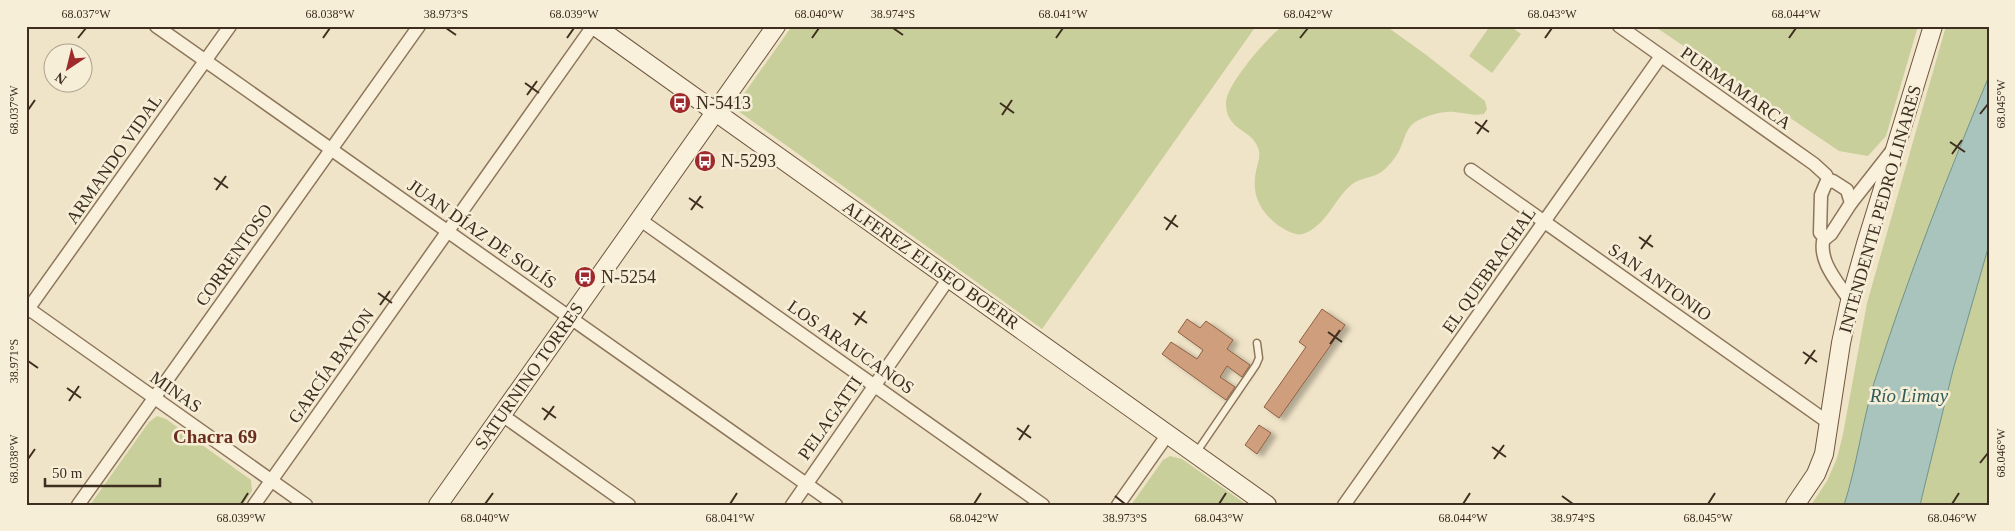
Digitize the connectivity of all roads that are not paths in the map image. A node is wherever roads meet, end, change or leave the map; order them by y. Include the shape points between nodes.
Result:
1 (156, 26) edge
2 (230, 26) edge
3 (419, 26) edge
4 (594, 26) edge
5 (776, 26) edge
6 (1619, 26) edge
7 (1933, 26) edge
8 (1661, 56) junction
9 (205, 60) junction
10 (714, 112) junction
11 (1898, 143) junction
12 (331, 149) junction
13 (1471, 170) dead end
14 (1829, 181) junction
15 (1851, 203) junction
16 (639, 219) junction
17 (1544, 222) junction
18 (448, 231) junction
19 (1824, 237) junction
20 (949, 278) junction
21 (1850, 301) junction
22 (27, 309) edge
23 (570, 317) junction
24 (1257, 343) dead end
25 (874, 385) junction
26 (154, 398) junction
27 (502, 415) junction
28 (1829, 423) junction
29 (1168, 434) junction
30 (1196, 454) junction
31 (271, 480) junction
32 (806, 484) junction
33 (78, 505) edge
34 (254, 505) edge
35 (306, 505) edge
36 (438, 505) edge
37 (629, 505) edge
38 (792, 505) edge
39 (836, 505) edge
40 (1043, 505) edge
41 (1118, 505) edge
42 (1267, 505) edge
43 (1344, 505) edge
44 (1795, 505) edge

1 - 9 street, JUAN DÍAZ DE SOLÍS
2 - 9 street, ARMANDO VIDAL
3 - 12 street, CORRENTOSO
4 - 10 street, ALFEREZ ELISEO BOERR
4 - 18 street, GARCÍA BAYON
5 - 10 street, SATURNINO TORRES
6 - 8 street, PURMAMARCA
7 - 11 street, INTENDENTE PEDRO LINARES
8 - 14 street, PURMAMARCA via 1814,164
8 - 17 street, EL QUEBRACHAL
9 - 12 street, JUAN DÍAZ DE SOLÍS
9 - 22 street, ARMANDO VIDAL
10 - 16 street, SATURNINO TORRES
10 - 20 street, ALFEREZ ELISEO BOERR
11 - 15 street
11 - 21 street, INTENDENTE PEDRO LINARES
12 - 18 street, JUAN DÍAZ DE SOLÍS
12 - 26 street, CORRENTOSO
13 - 17 street, SAN ANTONIO
14 - 15 street, PURMAMARCA via 1843,186
14 - 19 street via 1821,196 1820,233
15 - 19 street via 1831,234
16 - 23 street, SATURNINO TORRES
16 - 25 street, LOS ARAUCANOS
17 - 28 street, SAN ANTONIO
17 - 43 street, EL QUEBRACHAL
18 - 23 street, JUAN DÍAZ DE SOLÍS
18 - 31 street, GARCÍA BAYON
19 - 21 street via 1823,258
20 - 25 street, PELAGATTI
20 - 29 street, ALFEREZ ELISEO BOERR
21 - 28 street, INTENDENTE PEDRO LINARES
22 - 26 street, MINAS
23 - 27 street, SATURNINO TORRES
23 - 32 street, JUAN DÍAZ DE SOLÍS
24 - 30 lane via 1259,358 1256,365
25 - 32 street, PELAGATTI
25 - 40 street, LOS ARAUCANOS
26 - 31 street, MINAS
26 - 33 street, CORRENTOSO
27 - 36 street, SATURNINO TORRES
27 - 37 street
28 - 44 street, INTENDENTE PEDRO LINARES via 1820,465
29 - 30 street, ALFEREZ ELISEO BOERR
29 - 41 street
30 - 42 street, ALFEREZ ELISEO BOERR
31 - 34 street, GARCÍA BAYON
31 - 35 street, MINAS
32 - 38 street, PELAGATTI
32 - 39 street, JUAN DÍAZ DE SOLÍS

